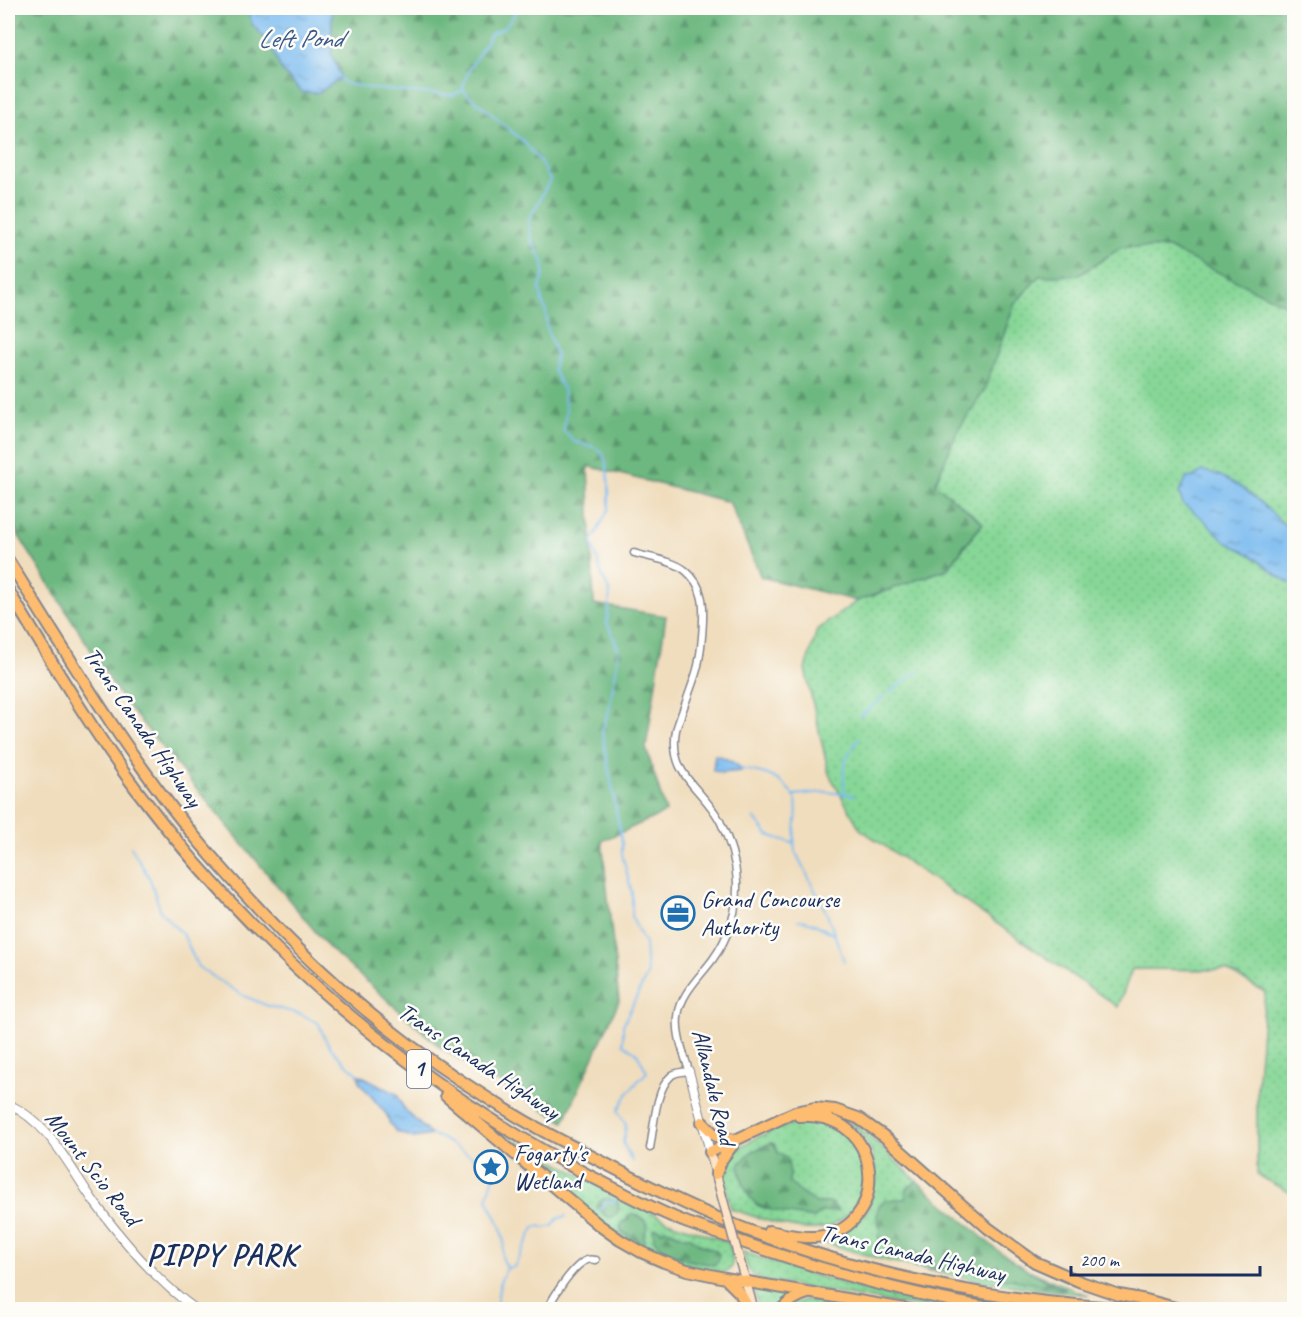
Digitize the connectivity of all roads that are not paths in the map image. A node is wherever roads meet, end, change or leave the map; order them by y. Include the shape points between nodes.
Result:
1 (634, 553) dead end
2 (8, 560) edge
3 (8, 590) edge
4 (384, 1044) junction
5 (689, 1071) junction
6 (8, 1104) edge
7 (775, 1121) junction
8 (702, 1122) junction
9 (736, 1140) junction
10 (650, 1148) dead end
11 (710, 1152) junction
12 (716, 1174) junction
13 (733, 1224) junction
14 (596, 1260) dead end
15 (725, 1278) junction
16 (745, 1281) junction
17 (808, 1293) junction
18 (197, 1310) edge
19 (547, 1310) edge
20 (748, 1310) edge
21 (754, 1310) edge
22 (781, 1310) edge
23 (911, 1310) edge
24 (1002, 1310) edge
25 (1155, 1310) edge
26 (1183, 1310) edge

1 - 5 street, Allandale Road via 681,567 702,596 700,656 676,730 675,751 684,775 720,820 737,879 735,909 723,943 691,987 679,1012 678,1035
2 - 13 highway, Trans Canada Highway / 1 via 164,798 219,865 306,956 409,1044 470,1087 609,1166
3 - 4 highway, Trans Canada Highway / 1 via 101,739 174,837 305,978
4 - 15 highway via 620,1240 664,1262
4 - 24 highway, Trans Canada Highway / 1 via 502,1127 686,1222 851,1277
5 - 8 street, Allandale Road
5 - 10 street via 675,1073 664,1084
6 - 18 street, Mount Scio Road via 48,1134 117,1230 163,1282
7 - 9 highway
7 - 13 highway via 805,1115 830,1119 847,1128 869,1166 864,1204 841,1229 817,1237
7 - 26 highway via 815,1108 858,1118 988,1228 1035,1262 1119,1295
8 - 9 highway via 716,1136
8 - 11 street, Allandale Road
9 - 11 highway
9 - 12 highway
11 - 12 main road, Allandale Road
12 - 16 main road, Allandale Road, bridge
13 - 25 highway, Trans Canada Highway / 1 via 854,1264 932,1283 1072,1304
14 - 19 street via 586,1260 578,1266
15 - 16 highway
15 - 20 highway via 740,1293
16 - 17 highway
16 - 21 main road, Allandale Road
17 - 22 highway via 788,1302
17 - 23 highway

